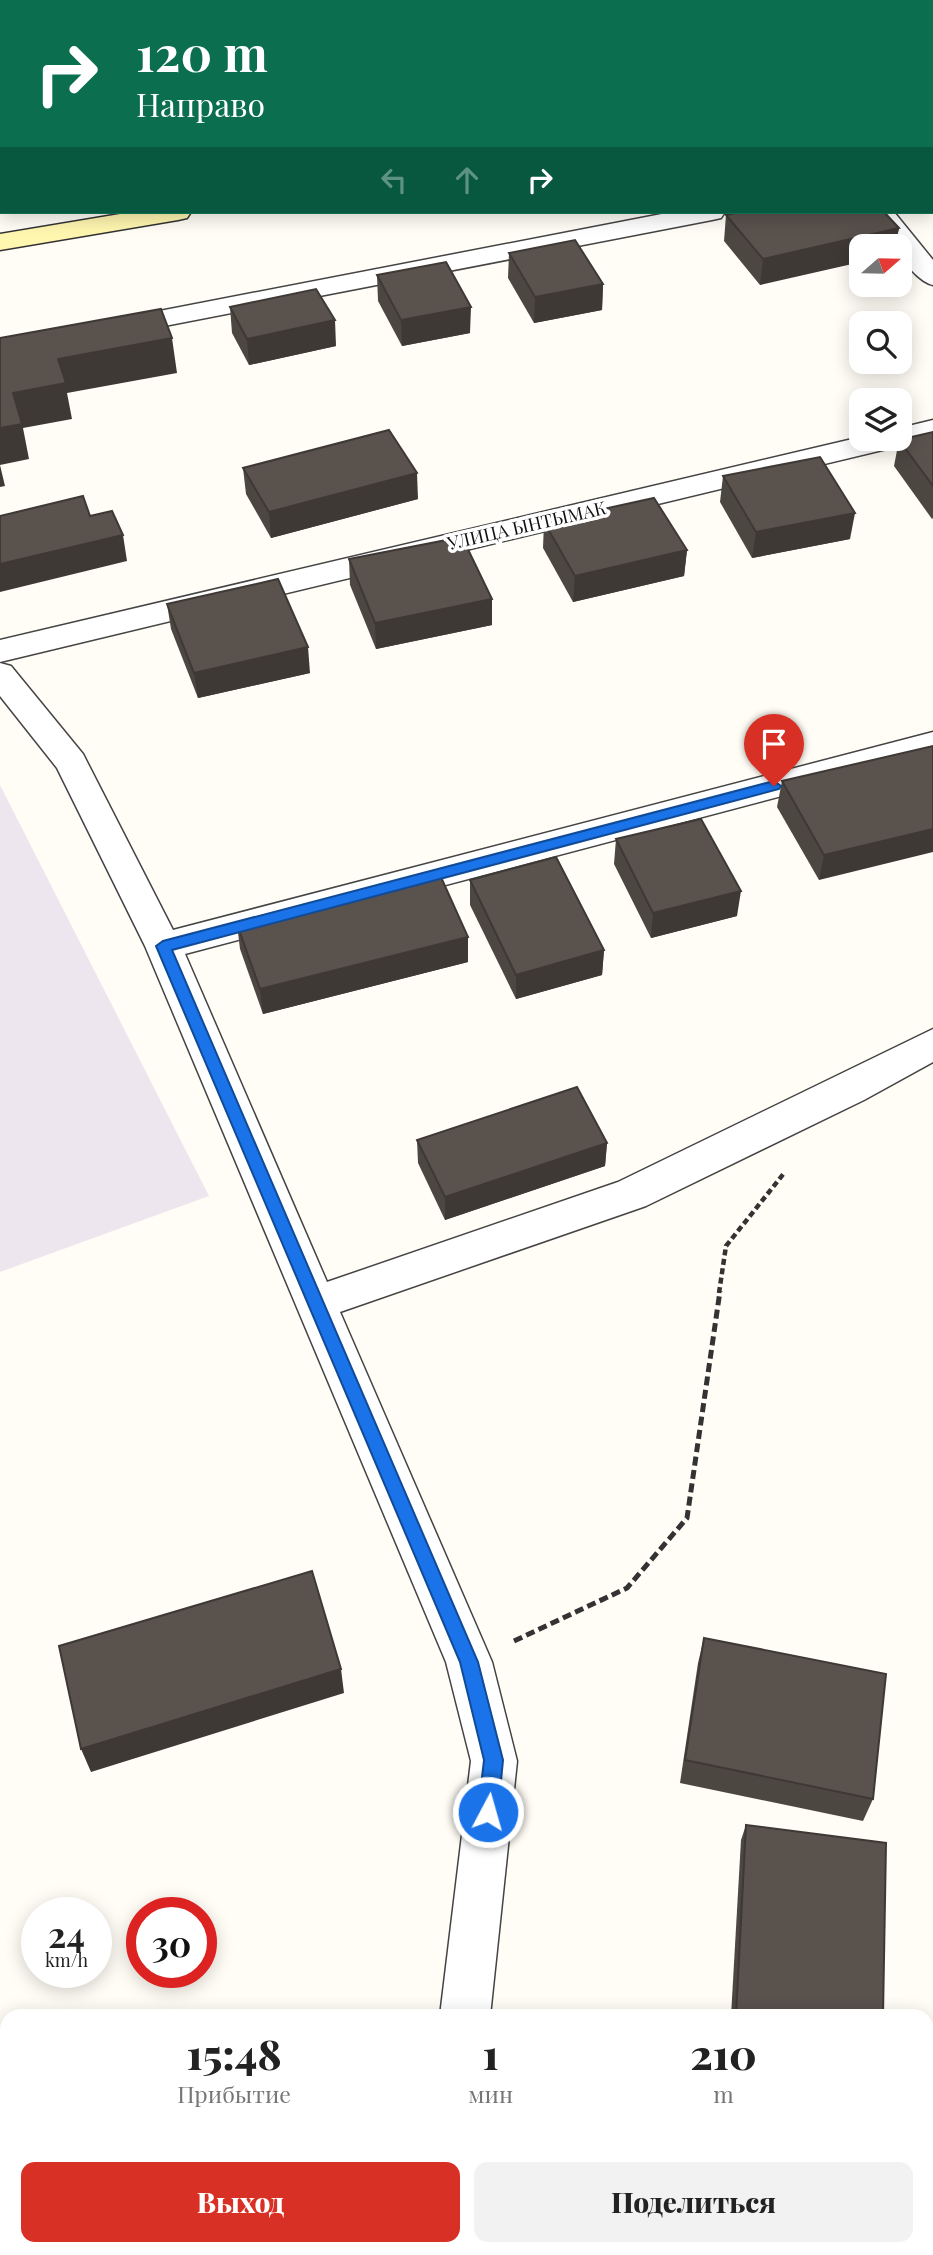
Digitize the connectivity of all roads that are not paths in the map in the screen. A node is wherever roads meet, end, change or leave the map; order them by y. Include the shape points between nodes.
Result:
1 (166, 214) edge
2 (702, 214) edge
3 (882, 214) edge
4 (0, 242) edge
5 (933, 277) edge
6 (82, 334) edge
7 (933, 429) edge
8 (912, 434) edge
9 (849, 449) edge
10 (0, 651) edge
11 (0, 674) edge
12 (933, 744) edge
13 (163, 946) junction
14 (933, 1044) edge
15 (317, 1303) junction
16 (467, 2009) edge

1 - 4 main road
2 - 6 street
3 - 5 street
7 - 8 street
9 - 10 street, УЛИЦА ЫНТЫМАК
11 - 13 street via 71,762
12 - 13 street
13 - 15 street
14 - 15 street via 851,1089 632,1194
15 - 16 street via 469,1662 494,1760

